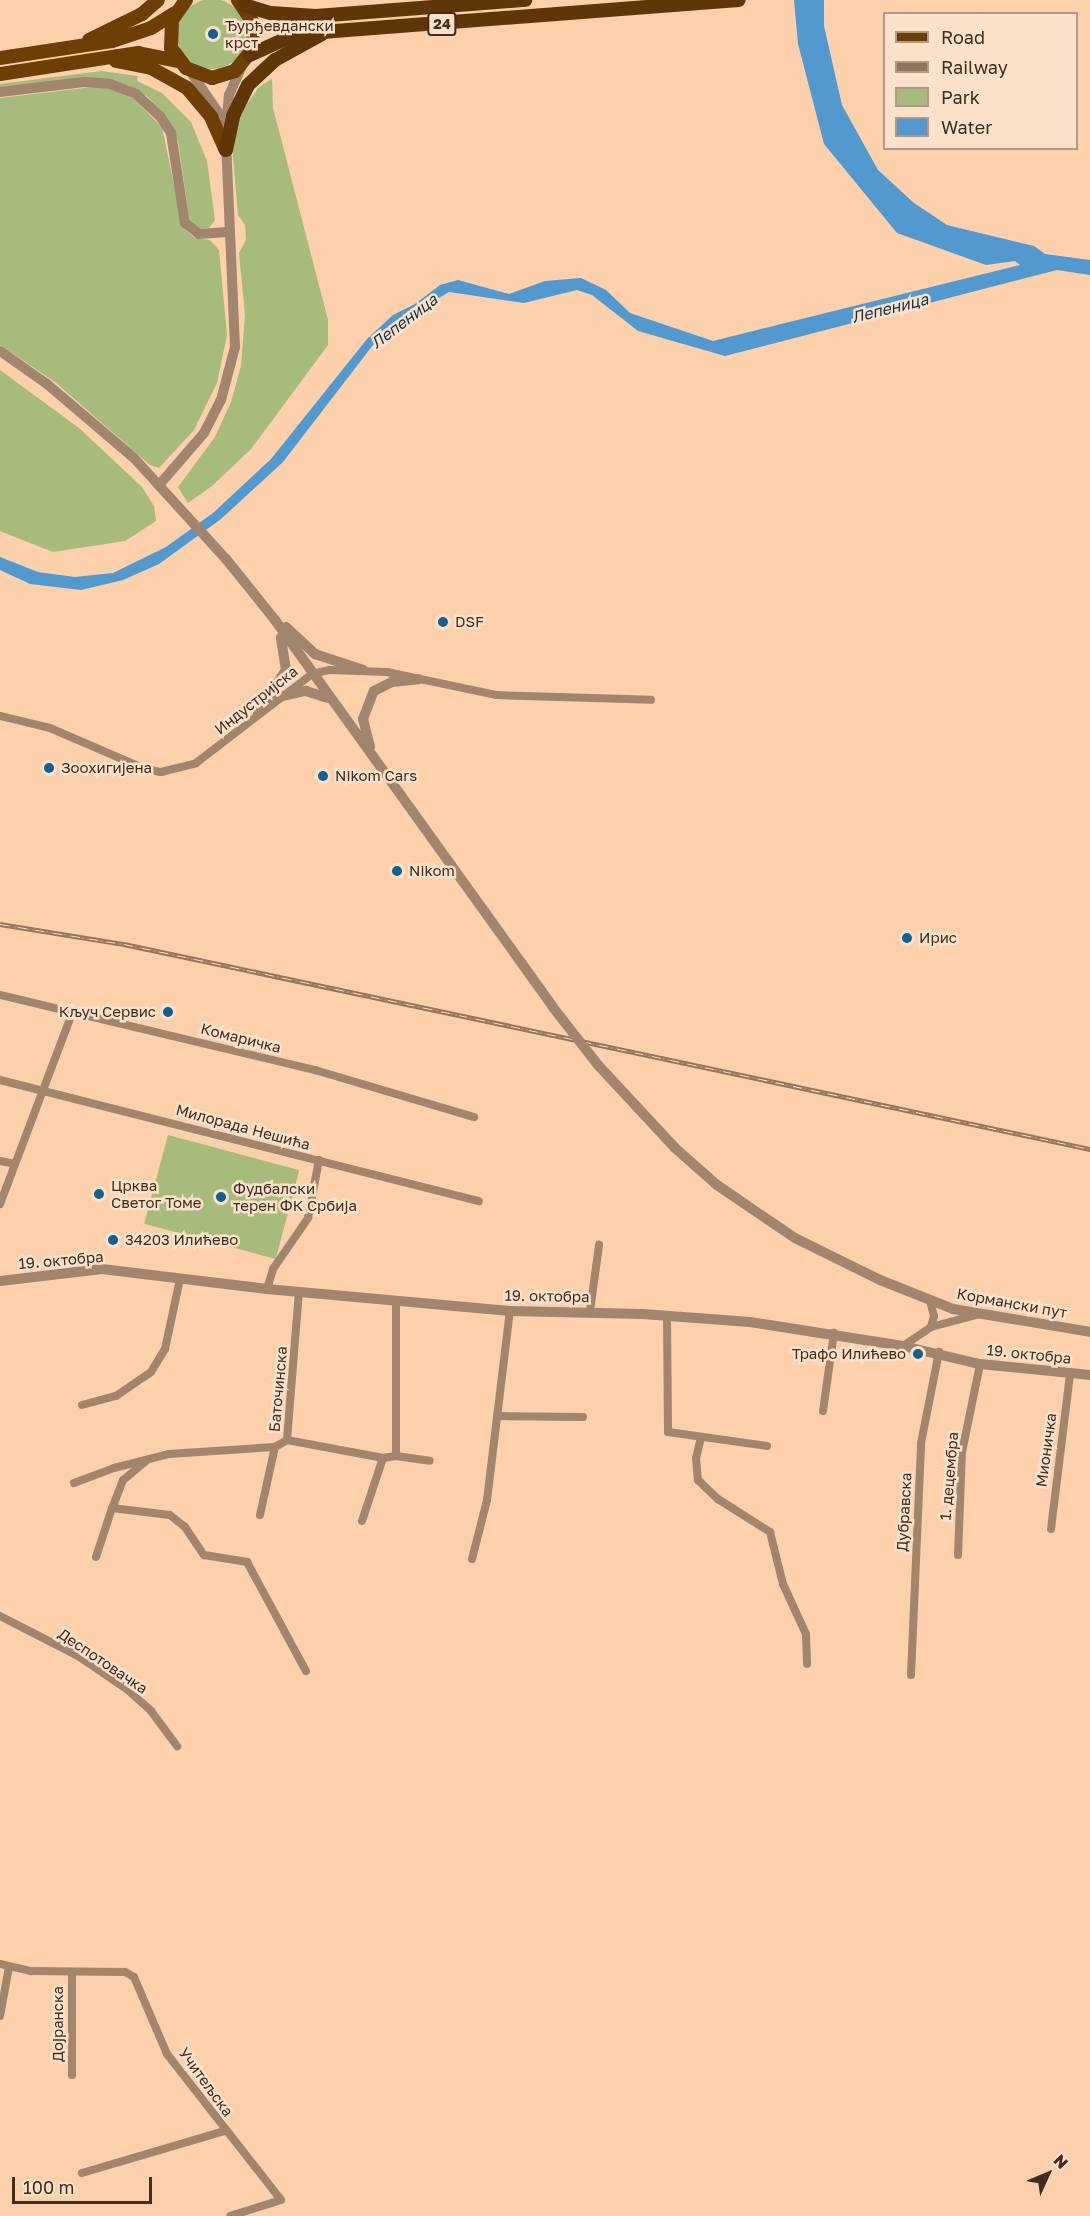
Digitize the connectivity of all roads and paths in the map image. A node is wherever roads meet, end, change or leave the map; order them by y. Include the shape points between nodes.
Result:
1 (158, 0) edge
2 (186, 0) edge
3 (525, 0) edge
4 (739, 0) edge
5 (241, 3) edge
6 (175, 13) junction
7 (330, 30) junction
8 (80, 47) junction
9 (0, 58) edge
10 (247, 59) junction
11 (102, 60) junction
12 (178, 61) junction
13 (190, 71) junction
14 (0, 74) edge
15 (0, 92) edge
16 (226, 150) junction
17 (227, 232) junction
18 (0, 351) edge
19 (160, 484) junction
20 (251, 589) junction
21 (274, 620) junction
22 (363, 670) junction
23 (312, 674) junction
24 (419, 680) junction
25 (279, 697) junction
26 (651, 700) dead end
27 (332, 701) junction
28 (258, 713) junction
29 (0, 716) edge
30 (371, 753) junction
31 (0, 995) edge
32 (72, 1013) junction
33 (0, 1080) edge
34 (45, 1090) junction
35 (474, 1117) dead end
36 (319, 1160) junction
37 (0, 1161) edge
38 (15, 1164) junction
39 (478, 1201) dead end
40 (0, 1204) edge
41 (599, 1245) dead end
42 (180, 1279) junction
43 (0, 1281) edge
44 (267, 1290) junction
45 (298, 1292) junction
46 (396, 1301) junction
47 (930, 1301) junction
48 (510, 1311) junction
49 (590, 1311) junction
50 (976, 1315) junction
51 (667, 1316) junction
52 (931, 1327) junction
53 (1090, 1332) edge
54 (834, 1333) junction
55 (924, 1336) junction
56 (903, 1346) junction
57 (934, 1351) junction
58 (980, 1364) junction
59 (1070, 1374) junction
60 (1090, 1375) edge
61 (82, 1405) dead end
62 (823, 1411) dead end
63 (497, 1416) junction
64 (583, 1417) dead end
65 (701, 1437) junction
66 (287, 1440) junction
67 (767, 1446) dead end
68 (275, 1447) junction
69 (396, 1456) junction
70 (383, 1458) junction
71 (146, 1461) junction
72 (430, 1461) dead end
73 (74, 1483) dead end
74 (112, 1508) junction
75 (260, 1515) dead end
76 (362, 1521) dead end
77 (1051, 1529) dead end
78 (958, 1555) dead end
79 (96, 1557) dead end
80 (472, 1558) dead end
81 (0, 1616) edge
82 (807, 1664) dead end
83 (306, 1671) dead end
84 (911, 1675) dead end
85 (177, 1746) dead end
86 (4, 1966) edge
87 (125, 1972) joint
88 (72, 1973) junction
89 (0, 2016) edge
90 (72, 2075) dead end
91 (225, 2131) junction
92 (82, 2173) dead end
93 (230, 2216) edge

1 - 8 main road via 142,14
2 - 6 main road
3 - 5 highway, 24 via 316,16 271,13
4 - 7 highway, 24
5 - 10 main road, 24 via 255,29
6 - 8 main road via 151,28
6 - 12 main road via 170,41
7 - 10 highway, 24 via 286,36
7 - 16 highway via 274,60 248,85 233,116
8 - 9 main road
10 - 13 main road, 24 via 218,77
10 - 16 street via 229,95
11 - 12 main road, 24 via 138,53
11 - 14 main road, 24
11 - 16 main road via 152,68 187,88 211,117
12 - 13 main road, 24
13 - 16 street via 218,112
15 - 17 street via 84,82 110,84 136,94 171,134 185,223 199,234
16 - 17 street
17 - 19 street via 235,347 221,399 204,432
18 - 19 street via 90,420
19 - 20 street
20 - 21 street
20 - 22 street via 315,654
21 - 23 street, Кормански пут
21 - 28 street via 285,646 286,670
22 - 23 street, Индустријска
22 - 24 street, Индустријска
23 - 25 street, Индустријска
23 - 27 street, Кормански пут
24 - 26 street, Индустријска via 496,695
24 - 30 street via 392,682 369,697 363,719
25 - 27 street via 297,691 316,691
25 - 28 street, Индустријска
27 - 30 street, Кормански пут
28 - 29 street, Индустријска via 196,763 161,772 50,728
30 - 47 street, Кормански пут, bridge via 552,1006 598,1065 675,1148 759,1216 827,1255
31 - 32 street, Комаричка
32 - 34 street
32 - 35 street, Комаричка via 315,1070
33 - 34 street, Милорада Нешића
34 - 36 street, Милорада Нешића
34 - 38 street
36 - 39 street, Милорада Нешића
36 - 44 street via 308,1218 273,1269
37 - 38 street
38 - 40 street
41 - 49 street
42 - 43 street, 19. октобра via 102,1269
42 - 44 street, 19. октобра
42 - 61 street via 165,1349 151,1372 116,1396
44 - 45 street, 19. октобра
45 - 46 street, 19. октобра
45 - 66 street, Баточинска
46 - 48 street, 19. октобра
46 - 69 street
47 - 50 street, Кормански пут
47 - 52 street via 934,1316
48 - 49 street, 19. октобра
48 - 63 street
49 - 51 street, 19. октобра
50 - 52 street
50 - 53 street, Кормански пут
51 - 54 street, 19. октобра
51 - 65 street via 668,1432
52 - 55 street
54 - 56 street, 19. октобра
54 - 62 street
55 - 56 street
55 - 57 street
56 - 57 street, 19. октобра
57 - 58 street, 19. октобра
57 - 84 street, Дубравска via 921,1443
58 - 59 street, 19. октобра
58 - 78 street, 1. децембра via 962,1452
59 - 60 street, 19. октобра
59 - 77 street, Мионичка
63 - 64 street
63 - 80 street via 487,1500
65 - 67 street
65 - 82 street via 696,1458 698,1480 718,1499 770,1532 783,1584 806,1635
66 - 68 street, Баточинска
66 - 70 street
68 - 71 street via 182,1453
68 - 75 street, Баточинска
69 - 70 street
69 - 72 street
70 - 76 street
71 - 73 street
71 - 74 street via 123,1480
74 - 79 street
74 - 83 street via 160,1511 178,1520 204,1555 247,1562
81 - 85 street, Деспотовачка via 78,1656 128,1690 151,1711
86 - 88 street, Дојранска
86 - 89 street
87 - 88 street, Дојранска
87 - 91 street, Учитељска via 134,1977 167,2054
88 - 90 street, Дојранска
91 - 92 street
91 - 93 street, Учитељска via 281,2200

